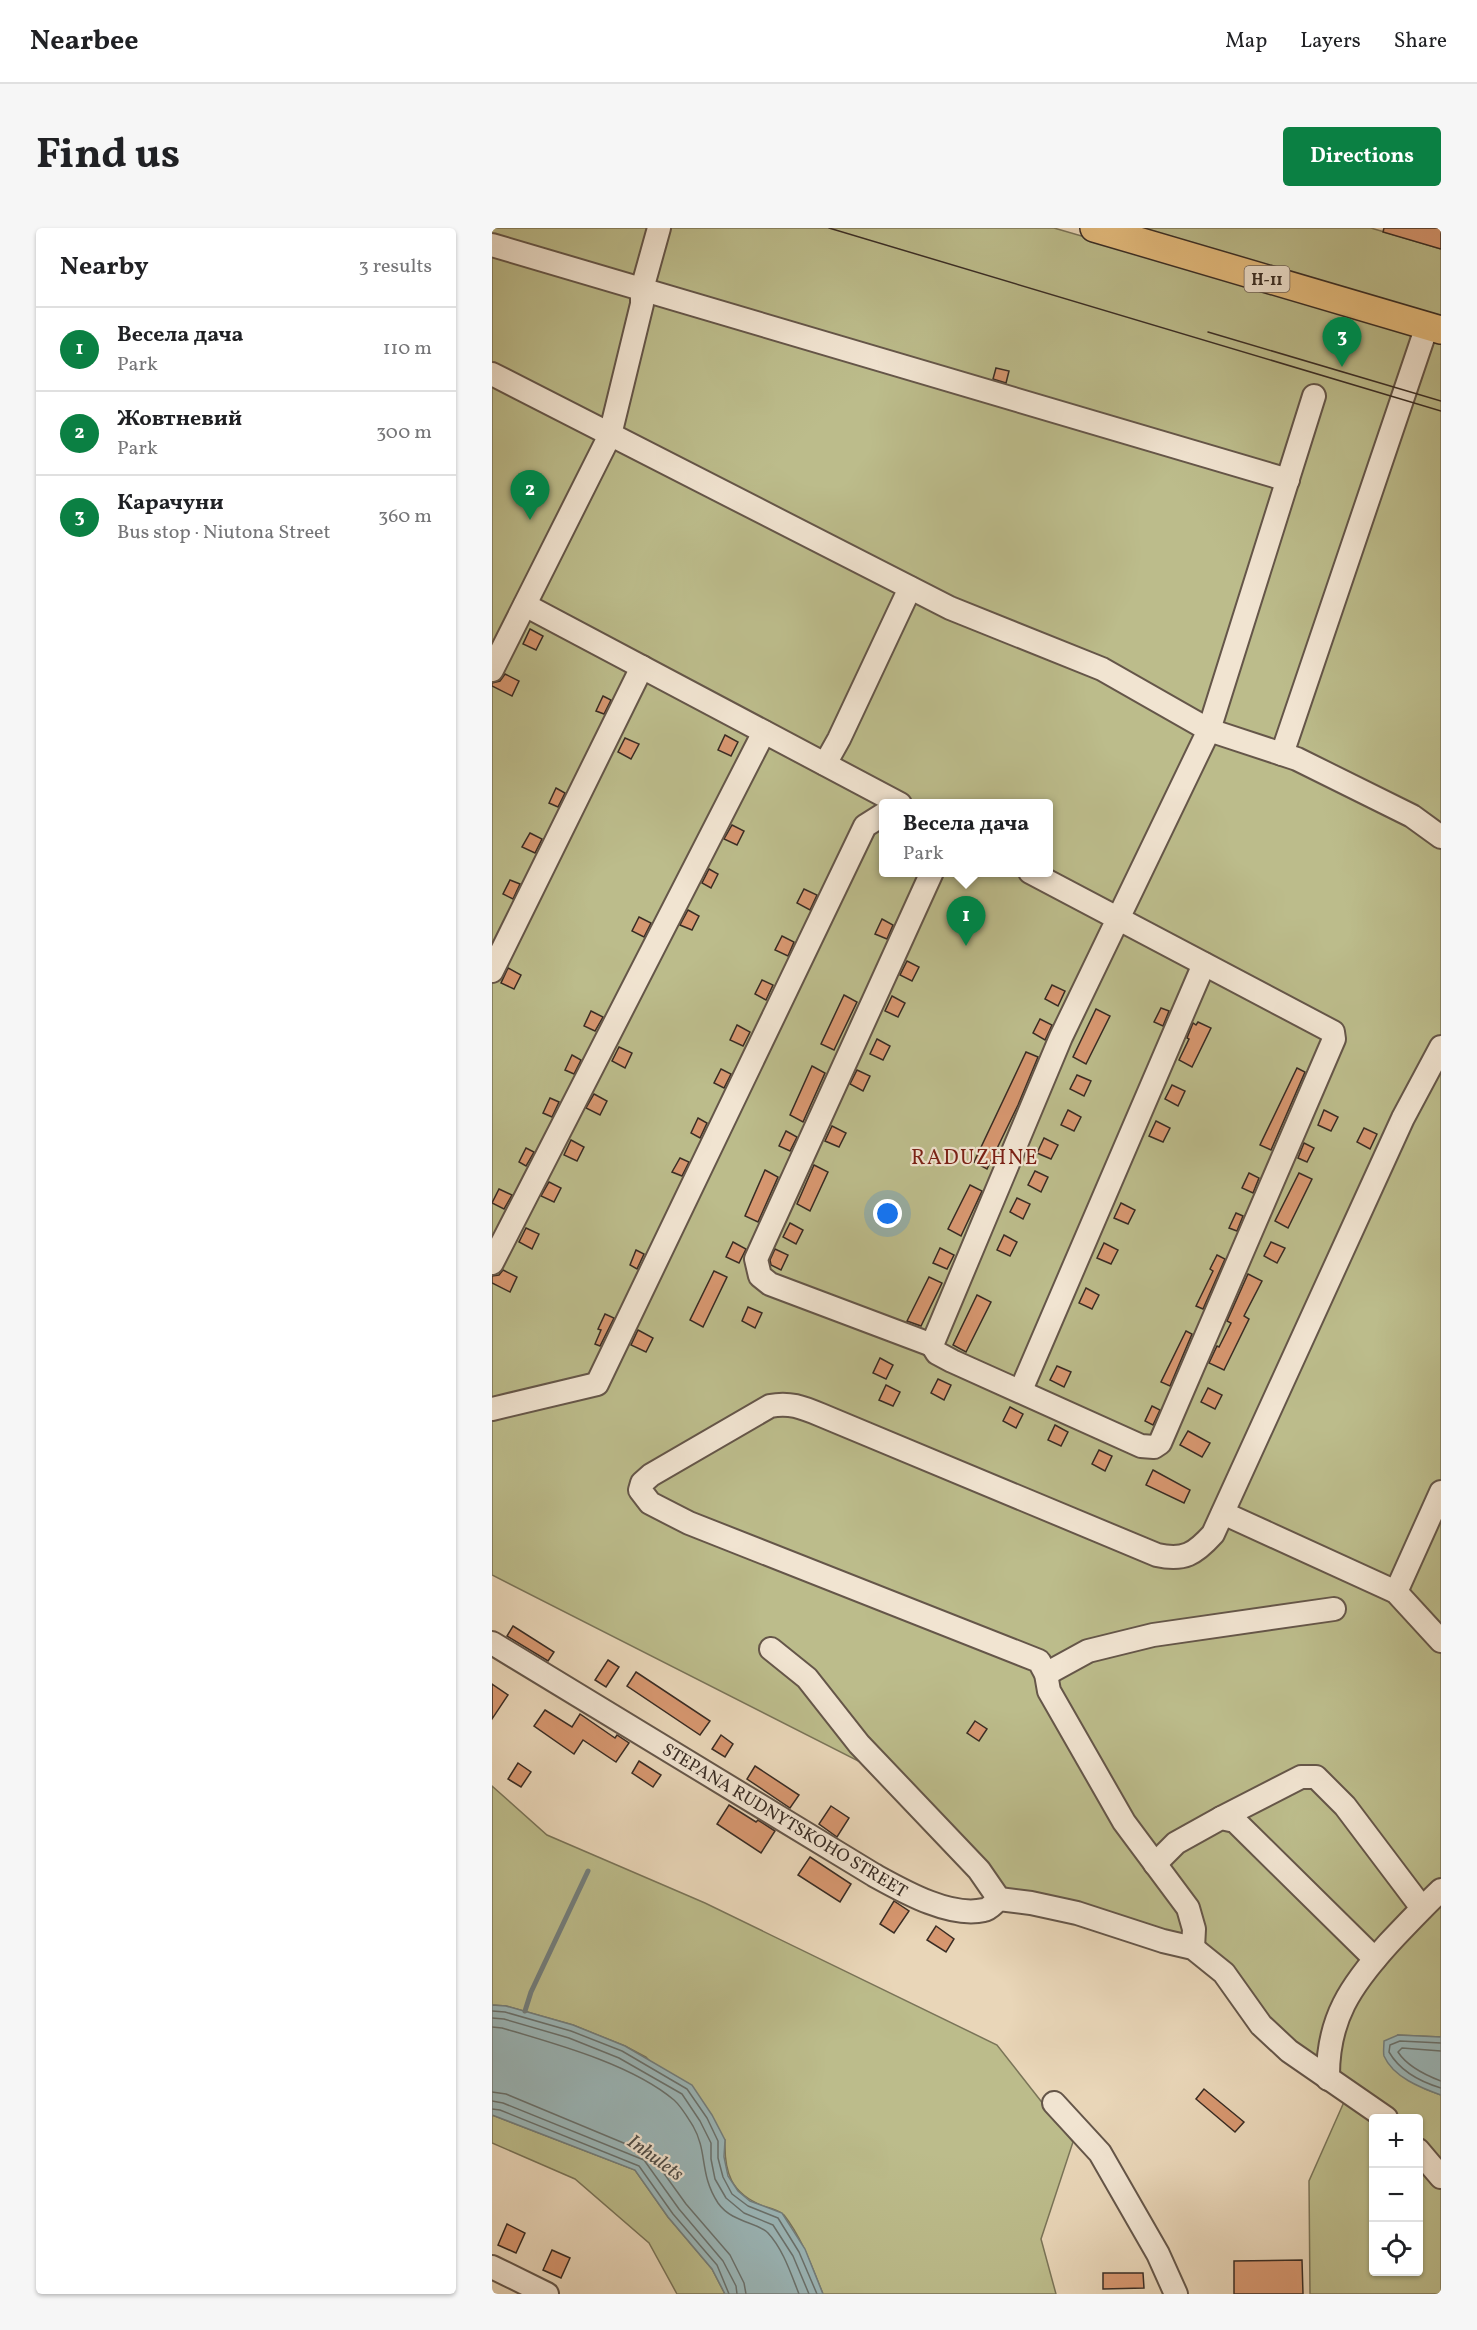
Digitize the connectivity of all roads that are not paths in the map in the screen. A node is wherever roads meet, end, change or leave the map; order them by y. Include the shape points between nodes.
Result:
1 (659, 228) edge
2 (1094, 228) edge
3 (492, 245) edge
4 (642, 289) junction
5 (1434, 328) edge
6 (492, 374) edge
7 (1314, 396) dead end
8 (610, 435) junction
9 (1288, 480) junction
10 (910, 588) junction
11 (525, 605) junction
12 (642, 667) junction
13 (492, 670) edge
14 (1209, 729) junction
15 (764, 732) junction
16 (1282, 754) junction
17 (825, 764) junction
18 (891, 799) edge
19 (879, 817) edge
20 (1441, 837) edge
21 (930, 877) edge
22 (1038, 877) edge
23 (1118, 919) junction
24 (1204, 964) junction
25 (492, 971) edge
26 (1441, 1047) edge
27 (492, 1263) edge
28 (932, 1345) junction
29 (1021, 1390) junction
30 (492, 1409) edge
31 (1441, 1492) edge
32 (1223, 1513) junction
33 (1396, 1593) junction
34 (1334, 1609) dead end
35 (1441, 1641) edge
36 (492, 1642) edge
37 (771, 1649) dead end
38 (1046, 1674) junction
39 (1221, 1818) junction
40 (1155, 1864) junction
41 (1441, 1890) edge
42 (999, 1899) junction
43 (1422, 1908) junction
44 (1193, 1948) junction
45 (1375, 1959) junction
46 (1328, 2079) junction
47 (1054, 2103) dead end
48 (1380, 2114) edge
49 (1423, 2155) edge
50 (1441, 2177) edge
51 (492, 2267) edge
52 (547, 2294) edge
53 (1176, 2294) edge

1 - 4 street
2 - 5 main road, Н-11
3 - 4 street
4 - 8 street via 642,304
4 - 9 street
5 - 16 street
6 - 8 street
7 - 9 street
8 - 10 street
8 - 11 street
9 - 14 street
10 - 14 street via 1102,669
10 - 17 street
11 - 12 street
11 - 13 street
12 - 15 street
12 - 25 street
14 - 16 street
14 - 23 street
15 - 17 street
15 - 27 street
16 - 20 street via 1412,816
17 - 18 street
19 - 30 street via 866,826 597,1384
21 - 28 street via 756,1259 760,1276 770,1284
22 - 23 street
23 - 24 street
23 - 28 street via 1061,1037
24 - 29 street
24 - 29 street via 1333,1032 1334,1039 1160,1443 1154,1447 1141,1446
26 - 32 street via 1402,1118
28 - 29 street via 936,1353
31 - 33 street
32 - 33 street
32 - 38 street via 1202,1547 1174,1558 1157,1555 821,1414 783,1403 754,1415 642,1484 640,1490 650,1503 688,1523 1039,1661
33 - 35 street
34 - 38 street via 1153,1635 1088,1652
36 - 42 street, STEPANA RUDNYTSKOHO STREET via 919,1900 969,1911 987,1910
37 - 42 street via 807,1678 860,1744 979,1870
38 - 40 street via 1059,1710 1124,1822
39 - 40 street via 1176,1843
39 - 43 street via 1301,1777 1316,1777 1345,1806
39 - 45 street via 1244,1829
40 - 44 street via 1188,1908 1194,1929
41 - 43 street
42 - 44 street via 1077,1913
43 - 45 street
44 - 46 street via 1224,1973 1261,2025
45 - 46 street via 1343,2003 1328,2060
46 - 48 street
47 - 53 street via 1100,2153 1158,2254
49 - 50 street
51 - 52 street

